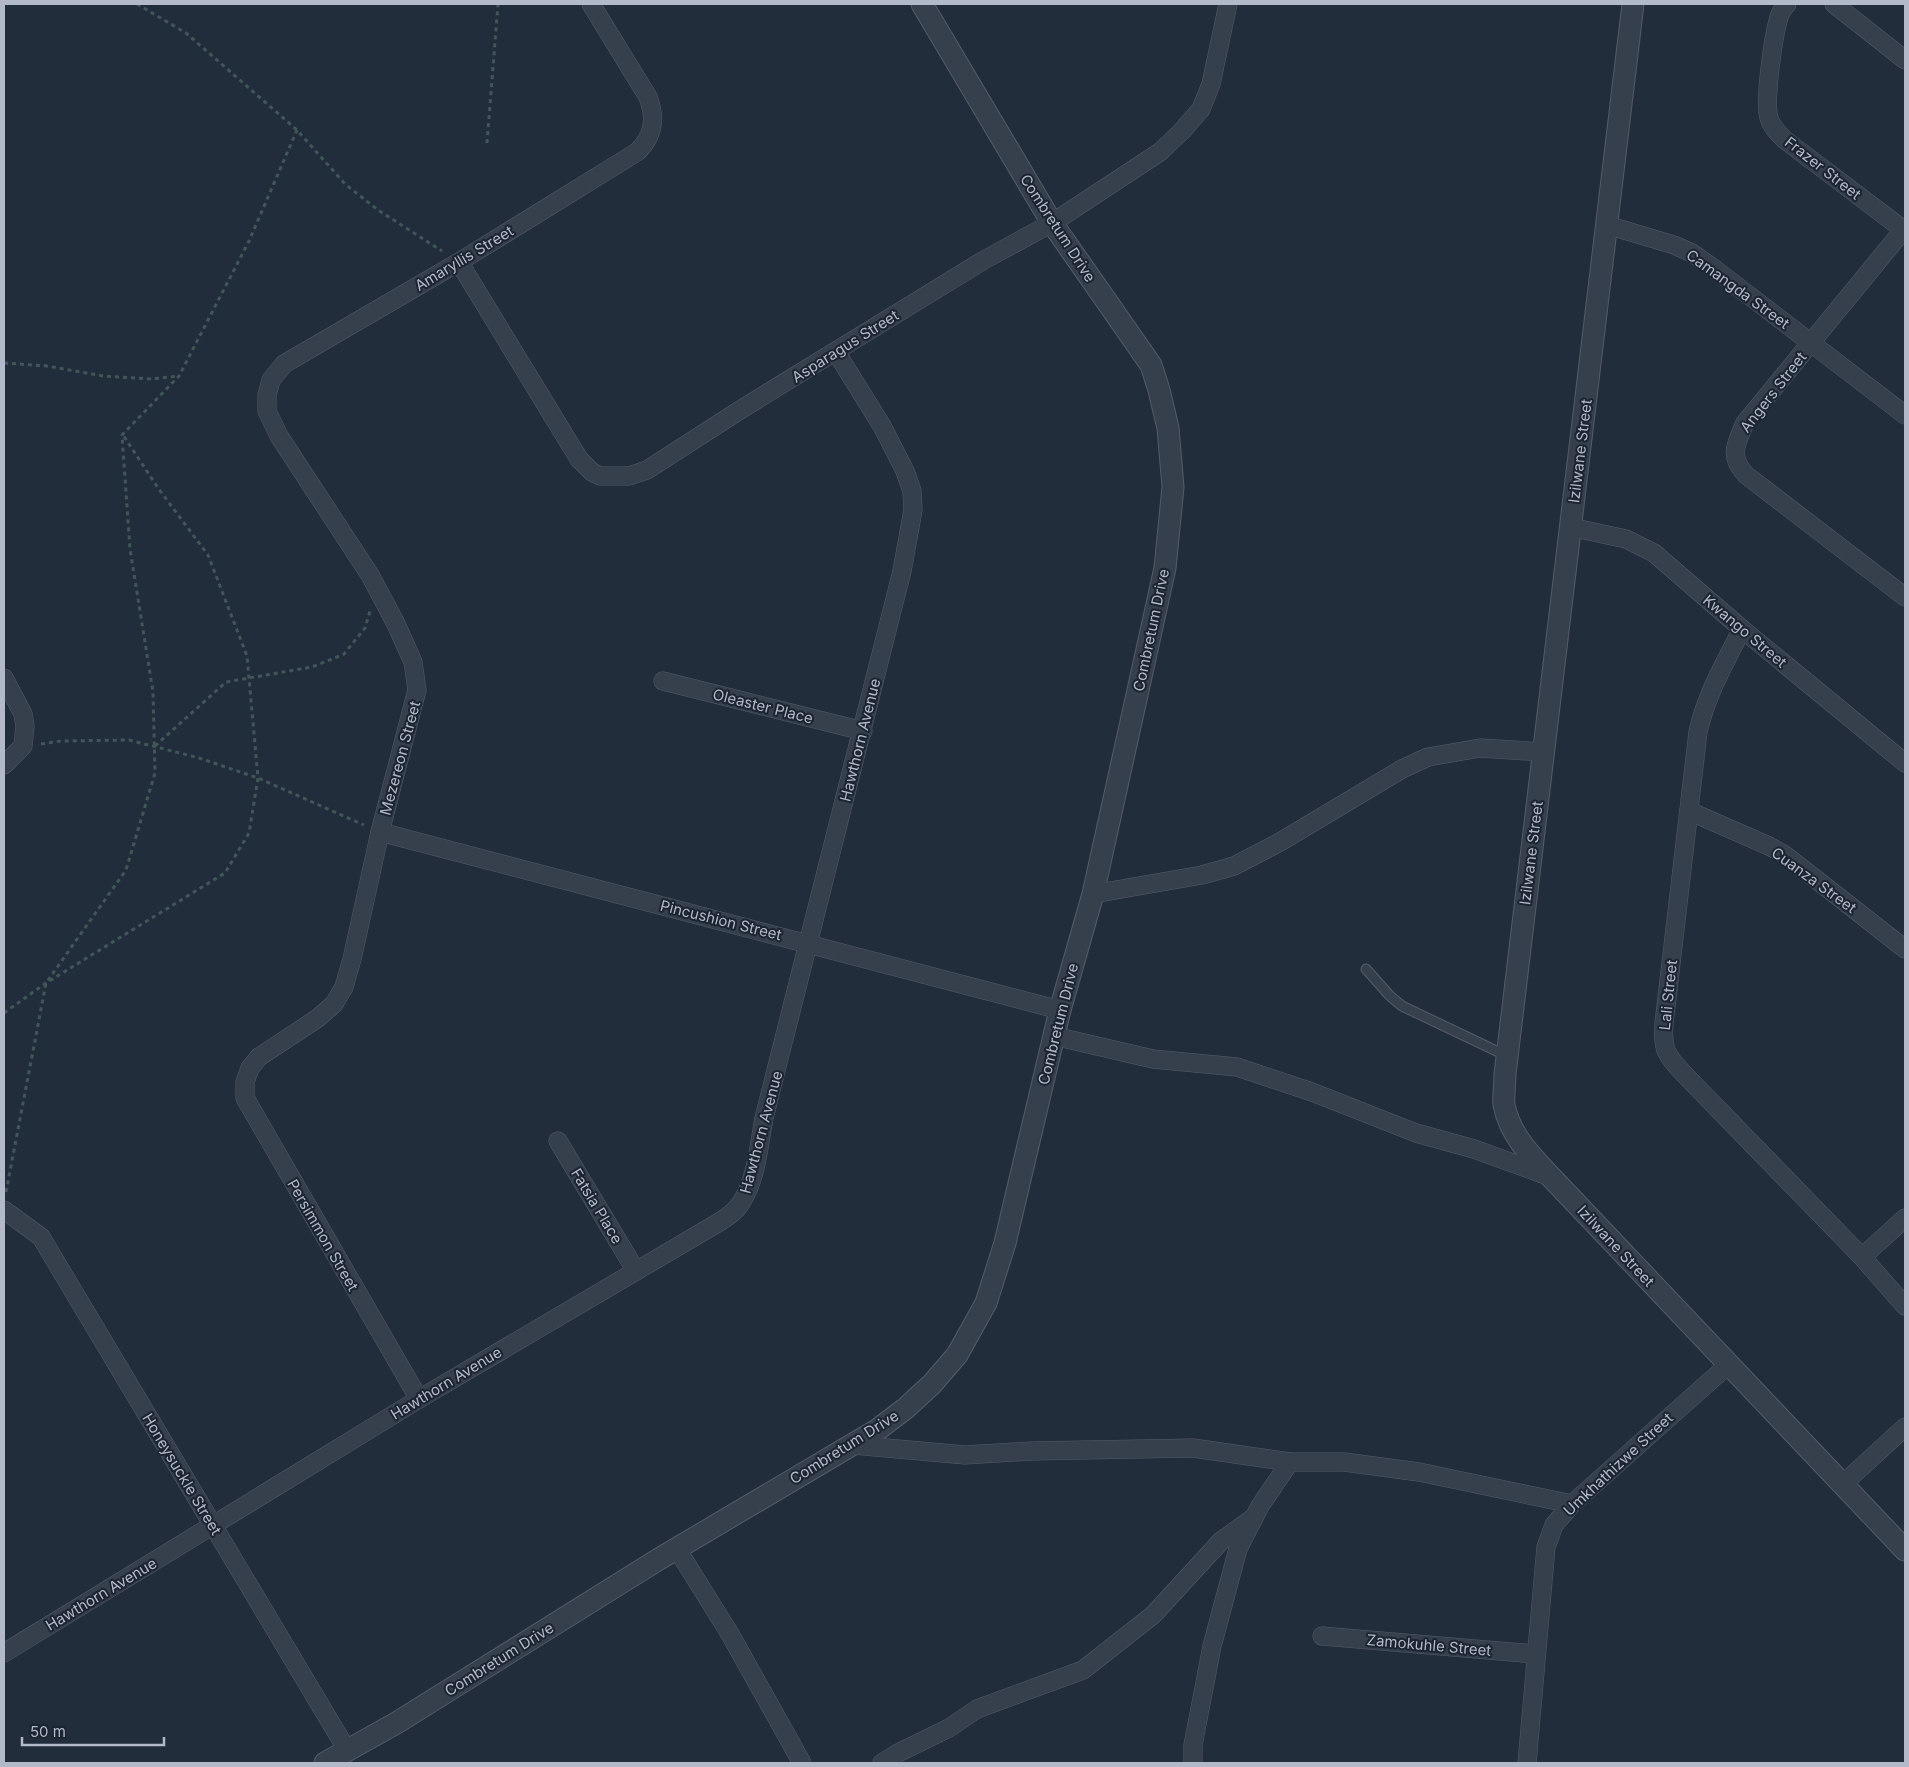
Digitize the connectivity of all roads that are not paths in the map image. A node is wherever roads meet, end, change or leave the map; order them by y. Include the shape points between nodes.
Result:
1 (591, 4) edge
2 (922, 4) edge
3 (1228, 4) edge
4 (1633, 4) edge
5 (1787, 4) edge
6 (1834, 4) edge
7 (1905, 60) edge
8 (1052, 223) junction
9 (1607, 225) junction
10 (1905, 230) edge
11 (459, 262) junction
12 (1811, 343) junction
13 (836, 352) junction
14 (271, 380) joint
15 (1905, 414) edge
16 (1570, 527) junction
17 (1905, 597) edge
18 (1742, 630) junction
19 (4, 678) edge
20 (664, 681) dead end
21 (863, 731) junction
22 (1544, 752) junction
23 (1905, 763) edge
24 (4, 765) edge
25 (1688, 811) junction
26 (380, 832) junction
27 (1092, 894) junction
28 (810, 943) junction
29 (1905, 949) edge
30 (1366, 969) dead end
31 (1060, 1010) junction
32 (1054, 1036) junction
33 (1507, 1056) junction
34 (250, 1068) joint
35 (558, 1140) dead end
36 (1550, 1177) junction
37 (5, 1203) edge
38 (1905, 1218) edge
39 (1862, 1258) junction
40 (636, 1271) junction
41 (1905, 1306) edge
42 (1728, 1364) junction
43 (419, 1399) junction
44 (1905, 1427) edge
45 (852, 1446) junction
46 (1290, 1462) junction
47 (1843, 1484) junction
48 (1572, 1504) junction
49 (1253, 1518) junction
50 (213, 1526) junction
51 (676, 1549) junction
52 (1905, 1550) edge
53 (1322, 1636) dead end
54 (5, 1649) edge
55 (1536, 1654) junction
56 (347, 1750) junction
57 (325, 1763) edge
58 (802, 1763) edge
59 (882, 1763) edge
60 (1193, 1763) edge
61 (1527, 1763) edge

1 - 11 street, Amaryllis Street via 648,97 652,108 652,130 644,146
2 - 8 street, Combretum Drive
3 - 8 street, Asparagus Street via 1211,84 1201,109 1160,152
4 - 9 street, Izilwane Street
5 - 10 street, Frazer Street via 1778,20 1769,83 1769,119 1785,140
6 - 7 street
8 - 13 street, Asparagus Street via 984,260
8 - 27 street, Combretum Drive via 1151,365 1168,428 1174,487 1165,568
9 - 12 street, Camangda Street via 1692,253
9 - 16 street, Izilwane Street
10 - 12 street, Angers Street
11 - 13 street, Asparagus Street via 579,459 600,476 629,476 647,470
11 - 14 street, Amaryllis Street via 284,364
12 - 15 street, Camangda Street
12 - 17 street, Angers Street via 1745,423 1736,444 1738,466
13 - 21 street, Hawthorn Avenue via 882,426 912,491 913,510 902,571
14 - 26 street, Mezereon Street via 267,411 279,436 370,574 413,662 417,690
16 - 18 street, Kwango Street via 1626,540 1654,552
16 - 22 street, Izilwane Street
18 - 23 street, Kwango Street
18 - 25 street, Lali Street via 1702,711
19 - 24 street via 23,714 25,726 24,746
20 - 21 street, Oleaster Place
21 - 28 street, Hawthorn Avenue
22 - 27 street via 1480,748 1428,756 1234,866 1202,875
22 - 33 street, Izilwane Street
25 - 29 street, Cuanza Street via 1784,855
25 - 39 street, Lali Street via 1664,1023 1664,1048 1670,1060
26 - 28 street, Pincushion Street
26 - 34 street, Mezereon Street via 344,988 334,1004 318,1018 259,1057
27 - 31 street, Combretum Drive
28 - 31 street, Pincushion Street
28 - 40 street, Hawthorn Avenue via 749,1186 742,1202 729,1216
30 - 33 lane via 1402,1006
31 - 32 street, Combretum Drive
32 - 36 street via 1153,1059 1237,1067 1416,1133 1474,1149
32 - 45 street, Combretum Drive via 1005,1243 986,1303 958,1355 932,1384 906,1408
33 - 36 street, Izilwane Street via 1504,1105 1511,1126 1522,1145
34 - 43 street, Persimmon Street via 245,1082 245,1098 252,1114
35 - 40 street, Fatsia Place
36 - 42 street, Izilwane Street
37 - 50 street, Honeysuckle Street via 41,1237
38 - 39 street
39 - 41 street, Lali Street
40 - 43 street, Hawthorn Avenue
42 - 47 street, Izilwane Street
42 - 48 street, Umkhathizwe Street
43 - 50 street, Hawthorn Avenue
44 - 47 street
45 - 46 street via 965,1455 1193,1448
45 - 51 street, Combretum Drive
46 - 48 street via 1344,1462 1419,1472
46 - 49 street
47 - 52 street, Izilwane Street
48 - 55 street, Umkhathizwe Street via 1554,1525 1546,1546
49 - 59 street via 1221,1541 1153,1615 1083,1670 977,1709 949,1728
49 - 60 street via 1238,1549 1212,1646 1193,1745
50 - 54 street, Hawthorn Avenue
50 - 56 street, Honeysuckle Street
51 - 56 street, Combretum Drive via 398,1722
51 - 58 street via 730,1634
53 - 55 street, Zamokuhle Street
55 - 61 street, Umkhathizwe Street
56 - 57 street, Combretum Drive

